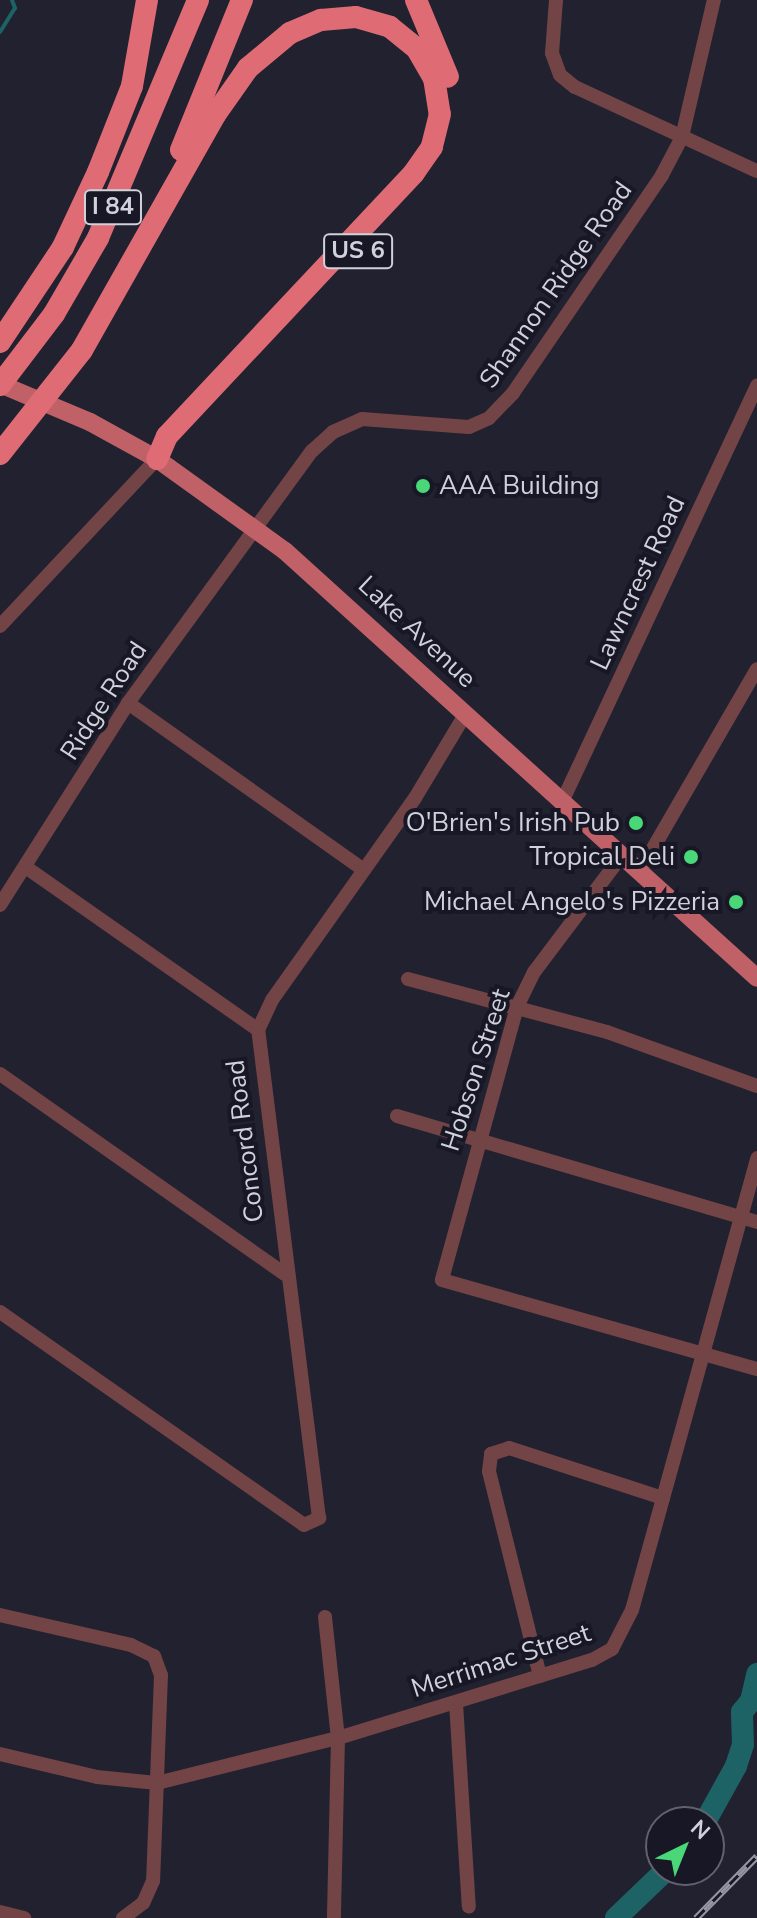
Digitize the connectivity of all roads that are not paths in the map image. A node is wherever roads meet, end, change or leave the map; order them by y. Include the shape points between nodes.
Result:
1 (147, 0) edge
2 (198, 0) edge
3 (242, 0) edge
4 (416, 0) edge
5 (556, 0) edge
6 (714, 0) edge
7 (682, 137) junction
8 (757, 171) edge
9 (124, 275) junction
10 (0, 342) edge
11 (0, 384) edge
12 (757, 385) edge
13 (0, 452) edge
14 (157, 459) junction
15 (253, 526) junction
16 (0, 626) edge
17 (757, 669) edge
18 (128, 703) junction
19 (466, 713) junction
20 (562, 802) junction
21 (623, 854) junction
22 (27, 868) junction
23 (641, 869) junction
24 (364, 870) junction
25 (0, 905) edge
26 (757, 978) edge
27 (408, 979) dead end
28 (517, 1007) junction
29 (258, 1030) junction
30 (0, 1074) edge
31 (757, 1086) edge
32 (397, 1116) dead end
33 (477, 1138) junction
34 (757, 1158) edge
35 (740, 1217) junction
36 (757, 1222) edge
37 (285, 1274) junction
38 (0, 1312) edge
39 (706, 1354) junction
40 (757, 1369) edge
41 (663, 1498) junction
42 (0, 1615) edge
43 (325, 1617) dead end
44 (540, 1676) junction
45 (456, 1703) junction
46 (338, 1738) junction
47 (0, 1754) edge
48 (157, 1783) junction
49 (469, 1907) dead end
50 (123, 1918) edge
51 (334, 1918) edge

1 - 10 highway via 132,86 98,172 63,247
2 - 11 highway, I 84 via 98,238
3 - 9 highway, I 84
4 - 14 highway, US 6 via 452,93 448,134 434,167
5 - 7 street via 552,53 560,75
6 - 7 street
7 - 8 street
7 - 15 street, Shannon Ridge Road via 531,367 489,418 469,427 362,419 333,432
9 - 13 highway, I 84 via 57,384
9 - 14 highway via 225,97 275,43 321,20 356,17 390,27 417,49 439,96 437,131 424,160 167,436
11 - 14 main road, Lake Avenue via 90,422
12 - 20 street, Lawncrest Road
14 - 15 main road, Lake Avenue
14 - 16 street
15 - 18 street, Ridge Road
15 - 19 main road, Lake Avenue via 328,586
17 - 23 street
18 - 22 street, Ridge Road
18 - 24 street
19 - 20 main road, Lake Avenue
19 - 24 street, Concord Road
20 - 21 main road, Lake Avenue
21 - 23 main road, Lake Avenue
21 - 28 street, Hobson Street via 534,972
22 - 25 street, Ridge Road
22 - 29 street
23 - 26 main road, Lake Avenue
24 - 29 street, Concord Road via 272,1000
27 - 28 street
28 - 31 street via 607,1032
28 - 33 street, Hobson Street
29 - 37 street, Concord Road
30 - 37 street
32 - 33 street
33 - 35 street
33 - 39 street, Hobson Street via 442,1280
34 - 35 street, Merrimac Street
35 - 36 street
35 - 39 street, Merrimac Street
37 - 38 street, Concord Road via 321,1503 313,1524 304,1525
39 - 40 street
39 - 41 street, Merrimac Street
41 - 44 street, Merrimac Street via 625,1631 612,1649 592,1660
41 - 44 street via 509,1448 491,1454 489,1471
42 - 48 street via 131,1645 154,1656 161,1675
43 - 46 street
44 - 45 street, Merrimac Street
45 - 46 street, Merrimac Street
45 - 49 street
46 - 48 street, Merrimac Street
46 - 51 street
47 - 48 street, Merrimac Street via 97,1777
48 - 50 street via 153,1881 143,1903

